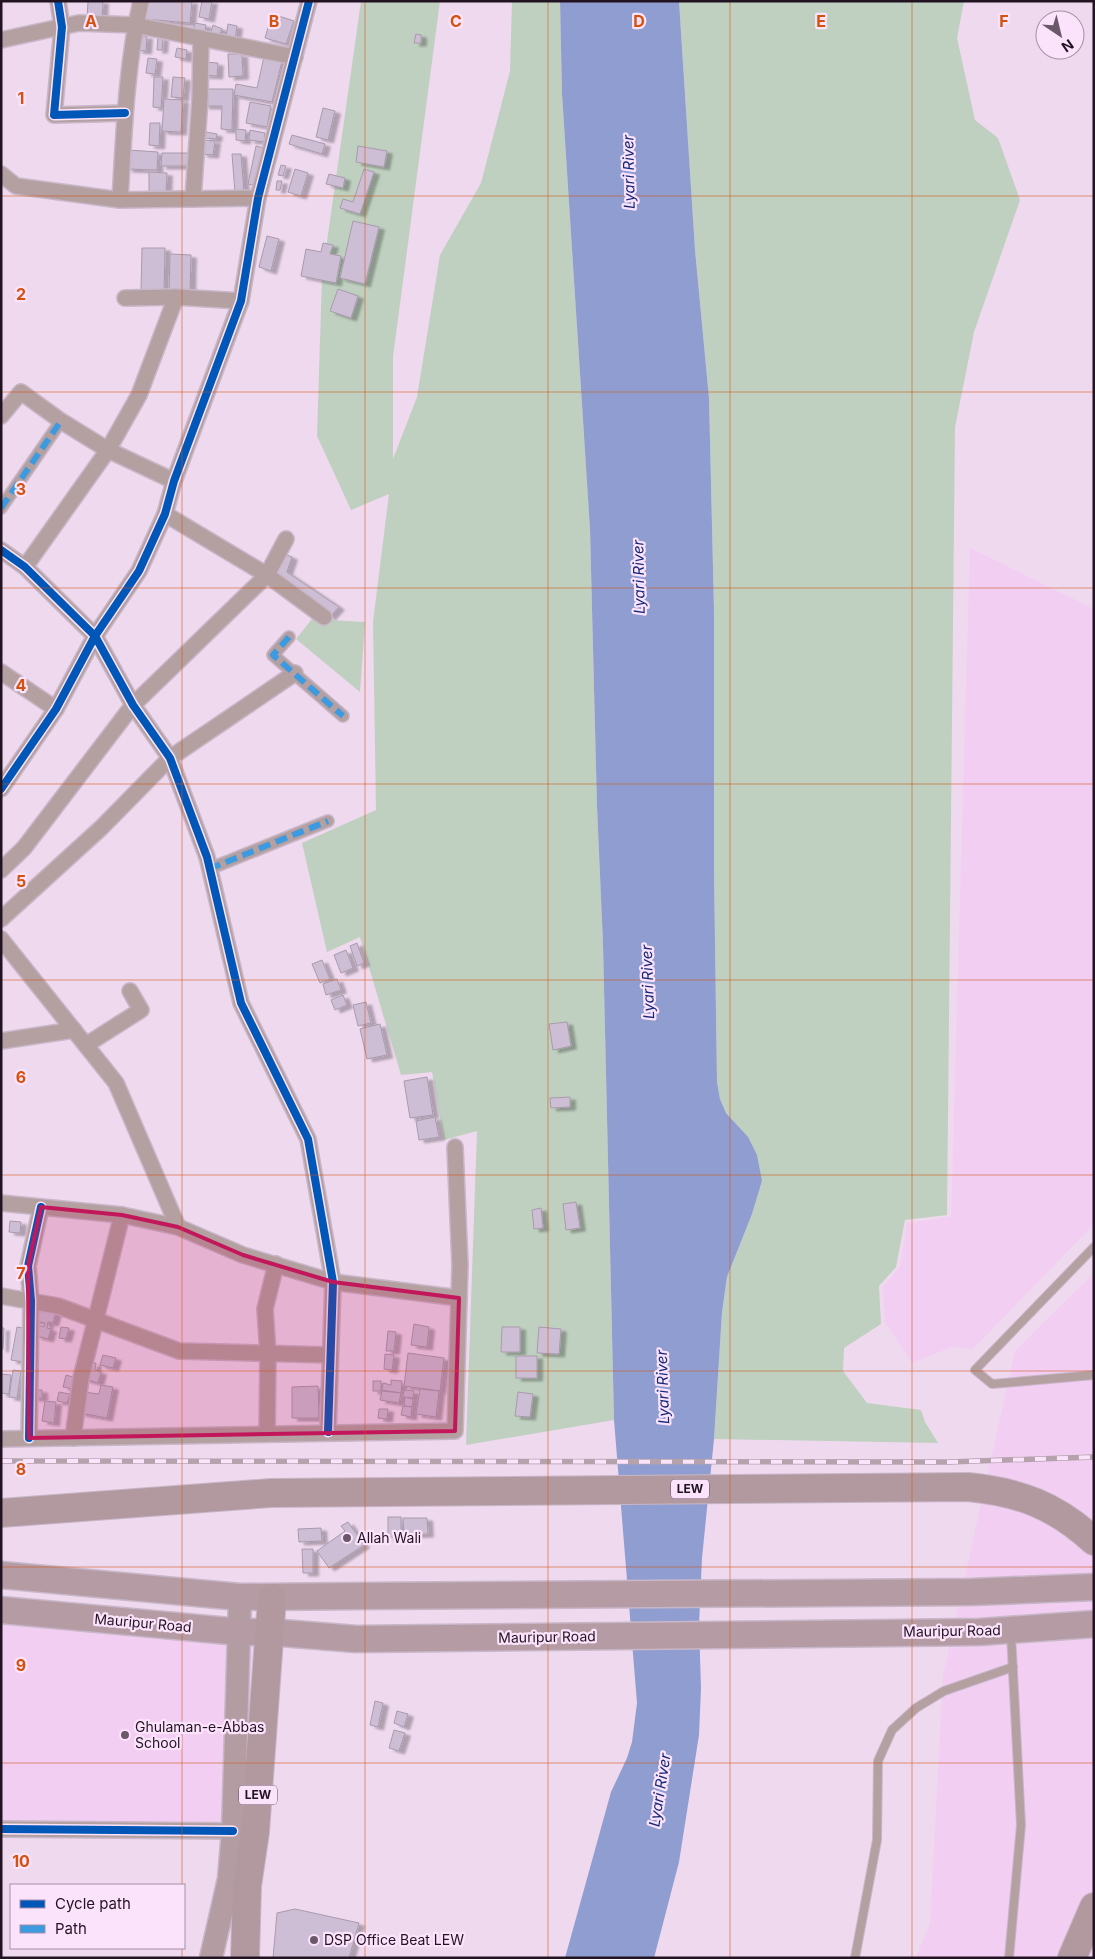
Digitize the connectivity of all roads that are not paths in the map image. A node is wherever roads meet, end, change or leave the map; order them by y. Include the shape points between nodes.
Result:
1 (58, 1) edge
2 (141, 1) edge
3 (309, 1) edge
4 (135, 25) junction
5 (62, 27) junction
6 (201, 38) junction
7 (1, 40) edge
8 (295, 57) junction
9 (125, 113) junction
10 (1, 174) edge
11 (258, 198) junction
12 (193, 199) junction
13 (120, 200) junction
14 (176, 297) junction
15 (125, 298) dead end
16 (241, 301) junction
17 (1, 416) edge
18 (61, 421) junction
19 (108, 450) junction
20 (174, 480) junction
21 (1, 508) edge
22 (165, 514) junction
23 (286, 539) dead end
24 (1, 550) edge
25 (25, 567) junction
26 (267, 575) junction
27 (324, 617) dead end
28 (95, 636) junction
29 (289, 637) dead end
30 (1, 672) edge
31 (295, 673) junction
32 (132, 705) junction
33 (56, 709) junction
34 (343, 716) dead end
35 (170, 758) junction
36 (1, 789) edge
37 (328, 821) dead end
38 (210, 869) junction
39 (1, 870) edge
40 (1, 919) edge
41 (1, 939) edge
42 (8, 956) edge
43 (130, 991) dead end
44 (74, 1030) junction
45 (1, 1042) edge
46 (86, 1045) junction
47 (455, 1147) dead end
48 (1, 1203) edge
49 (41, 1207) junction
50 (122, 1215) junction
51 (178, 1227) junction
52 (1094, 1247) edge
53 (276, 1264) junction
54 (333, 1282) junction
55 (1, 1296) edge
56 (459, 1298) junction
57 (31, 1301) junction
58 (96, 1320) junction
59 (268, 1354) junction
60 (330, 1355) junction
61 (1094, 1376) edge
62 (328, 1432) junction
63 (267, 1434) junction
64 (29, 1438) junction
65 (72, 1438) junction
66 (1, 1439) edge
67 (1, 1513) edge
68 (1094, 1541) edge
69 (1, 1575) edge
70 (1094, 1587) edge
71 (240, 1597) junction
72 (272, 1598) junction
73 (1, 1610) edge
74 (1094, 1624) edge
75 (1011, 1630) junction
76 (240, 1632) junction
77 (270, 1632) junction
78 (1013, 1667) junction
79 (1, 1829) edge
80 (233, 1831) junction
81 (1094, 1907) edge
82 (211, 1958) edge
83 (245, 1958) edge
84 (854, 1958) edge
85 (1009, 1958) edge
86 (1072, 1958) edge

1 - 5 street
2 - 4 street
3 - 8 street
4 - 5 street via 79,23
4 - 6 street
4 - 9 street
5 - 7 street
5 - 9 street via 54,114
6 - 8 street
6 - 12 street
8 - 11 street
9 - 13 street
10 - 13 street via 16,186
11 - 12 street
11 - 16 street
12 - 13 street
14 - 15 street
14 - 16 street
14 - 19 street via 139,395
16 - 20 street
17 - 18 street via 22,392
18 - 19 street
18 - 21 street
19 - 20 street
19 - 25 street
20 - 22 street
22 - 26 street
22 - 28 street via 139,570
23 - 26 street
24 - 25 street
25 - 28 street
26 - 27 street
26 - 32 street
28 - 32 street
28 - 33 street
29 - 31 street via 273,655
30 - 33 street
31 - 34 street
31 - 35 street
32 - 35 street
32 - 39 street via 24,848
33 - 36 street
35 - 38 street
35 - 40 street via 101,828
37 - 38 street
38 - 54 street via 241,1003 308,1139
41 - 42 street
42 - 44 street
43 - 46 street via 141,1010
44 - 45 street
44 - 46 street
46 - 51 street via 116,1084
47 - 56 street
48 - 49 street
49 - 50 street
49 - 57 street via 28,1266
50 - 51 street
50 - 58 street
51 - 53 street via 243,1255
52 - 61 lane via 976,1370 992,1384
53 - 54 street
53 - 59 street via 265,1309
54 - 56 street
54 - 60 street
55 - 57 street
56 - 62 street via 455,1431
57 - 58 street via 58,1306
57 - 64 street
58 - 59 street via 179,1351
58 - 65 street
59 - 60 street
59 - 63 street
60 - 62 street
62 - 63 street
63 - 65 street
64 - 65 street
64 - 66 street
67 - 68 highway, LEW via 271,1493 968,1487 1026,1497 1078,1526
69 - 71 highway
70 - 72 highway via 972,1592
71 - 72 highway
71 - 76 main road
72 - 77 highway
73 - 76 highway, Mauripur Road
74 - 75 highway, Mauripur Road
75 - 77 highway, Mauripur Road via 356,1639
75 - 78 lane
76 - 77 highway, Mauripur Road
76 - 80 main road
77 - 83 highway, LEW via 255,1832 247,1886
78 - 84 lane via 944,1691 916,1708 892,1730 878,1761 878,1840
78 - 85 lane via 1021,1825
79 - 80 street
80 - 82 main road via 229,1879
81 - 86 highway

